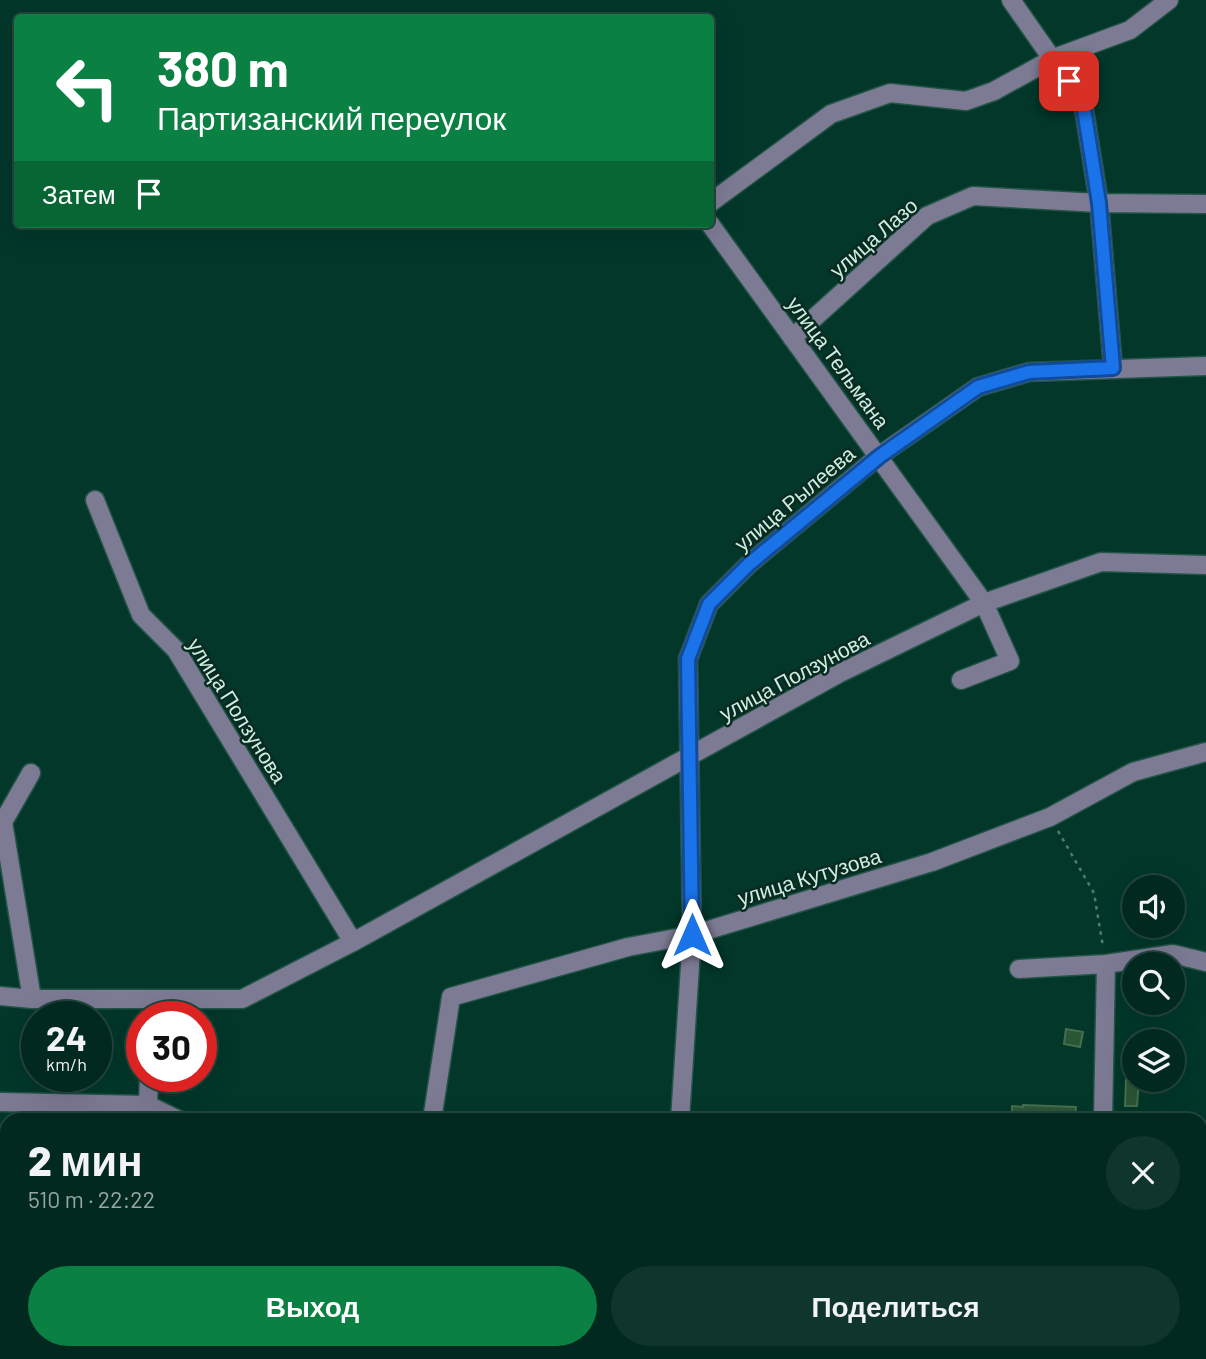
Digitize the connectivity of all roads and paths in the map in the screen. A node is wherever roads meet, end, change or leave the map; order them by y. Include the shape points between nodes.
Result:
1 (1011, 0) edge
2 (1169, 0) edge
3 (1054, 58) junction
4 (714, 200) edge
5 (1099, 203) junction
6 (1206, 204) edge
7 (713, 228) edge
8 (792, 338) junction
9 (1206, 366) edge
10 (1113, 368) junction
11 (880, 456) junction
12 (95, 500) dead end
13 (1206, 565) edge
14 (984, 603) junction
15 (961, 680) dead end
16 (1206, 752) edge
17 (691, 757) junction
18 (31, 773) dead end
19 (1050, 817) junction
20 (692, 935) junction
21 (353, 942) junction
22 (1206, 962) edge
23 (1105, 964) junction
24 (1019, 969) dead end
25 (0, 996) edge
26 (32, 999) junction
27 (217, 1002) edge
28 (126, 1006) edge
29 (148, 1092) edge
30 (0, 1102) edge
31 (148, 1105) junction
32 (165, 1113) edge
33 (433, 1113) edge
34 (680, 1113) edge
35 (1103, 1113) edge

1 - 3 street
2 - 3 street via 1130,30
3 - 4 street via 967,101 890,93 831,114
3 - 5 street via 1083,103
5 - 6 street, улица Лазо
5 - 8 street, улица Лазо via 973,196 927,216
5 - 10 street
7 - 8 street, улица Тельмана
8 - 11 street, улица Тельмана
9 - 10 street, улица Рылеева
10 - 11 street, улица Рылеева via 1029,372 978,387
11 - 14 street, улица Тельмана
11 - 17 street, улица Рылеева via 749,564 709,604 688,659
12 - 21 street, улица Ползунова via 141,615 176,650
13 - 14 street, улица Ползунова via 1101,562
14 - 15 street, улица Тельмана via 1010,661
14 - 17 street, улица Ползунова via 838,674
16 - 19 street, улица Кутузова via 1133,772
17 - 20 street, улица Рылеева
17 - 21 street, улица Ползунова
18 - 26 street via 3,822
19 - 20 street, улица Кутузова via 932,862
19 - 23 path via 1094,893
20 - 33 street, улица Кутузова via 628,947 451,997
20 - 34 street, улица Рылеева
21 - 27 street, улица Ползунова via 242,999
22 - 23 street via 1172,954
23 - 24 street
23 - 35 street
25 - 26 street, улица Ползунова
26 - 28 street, улица Ползунова
29 - 31 street
30 - 31 street
31 - 32 street

